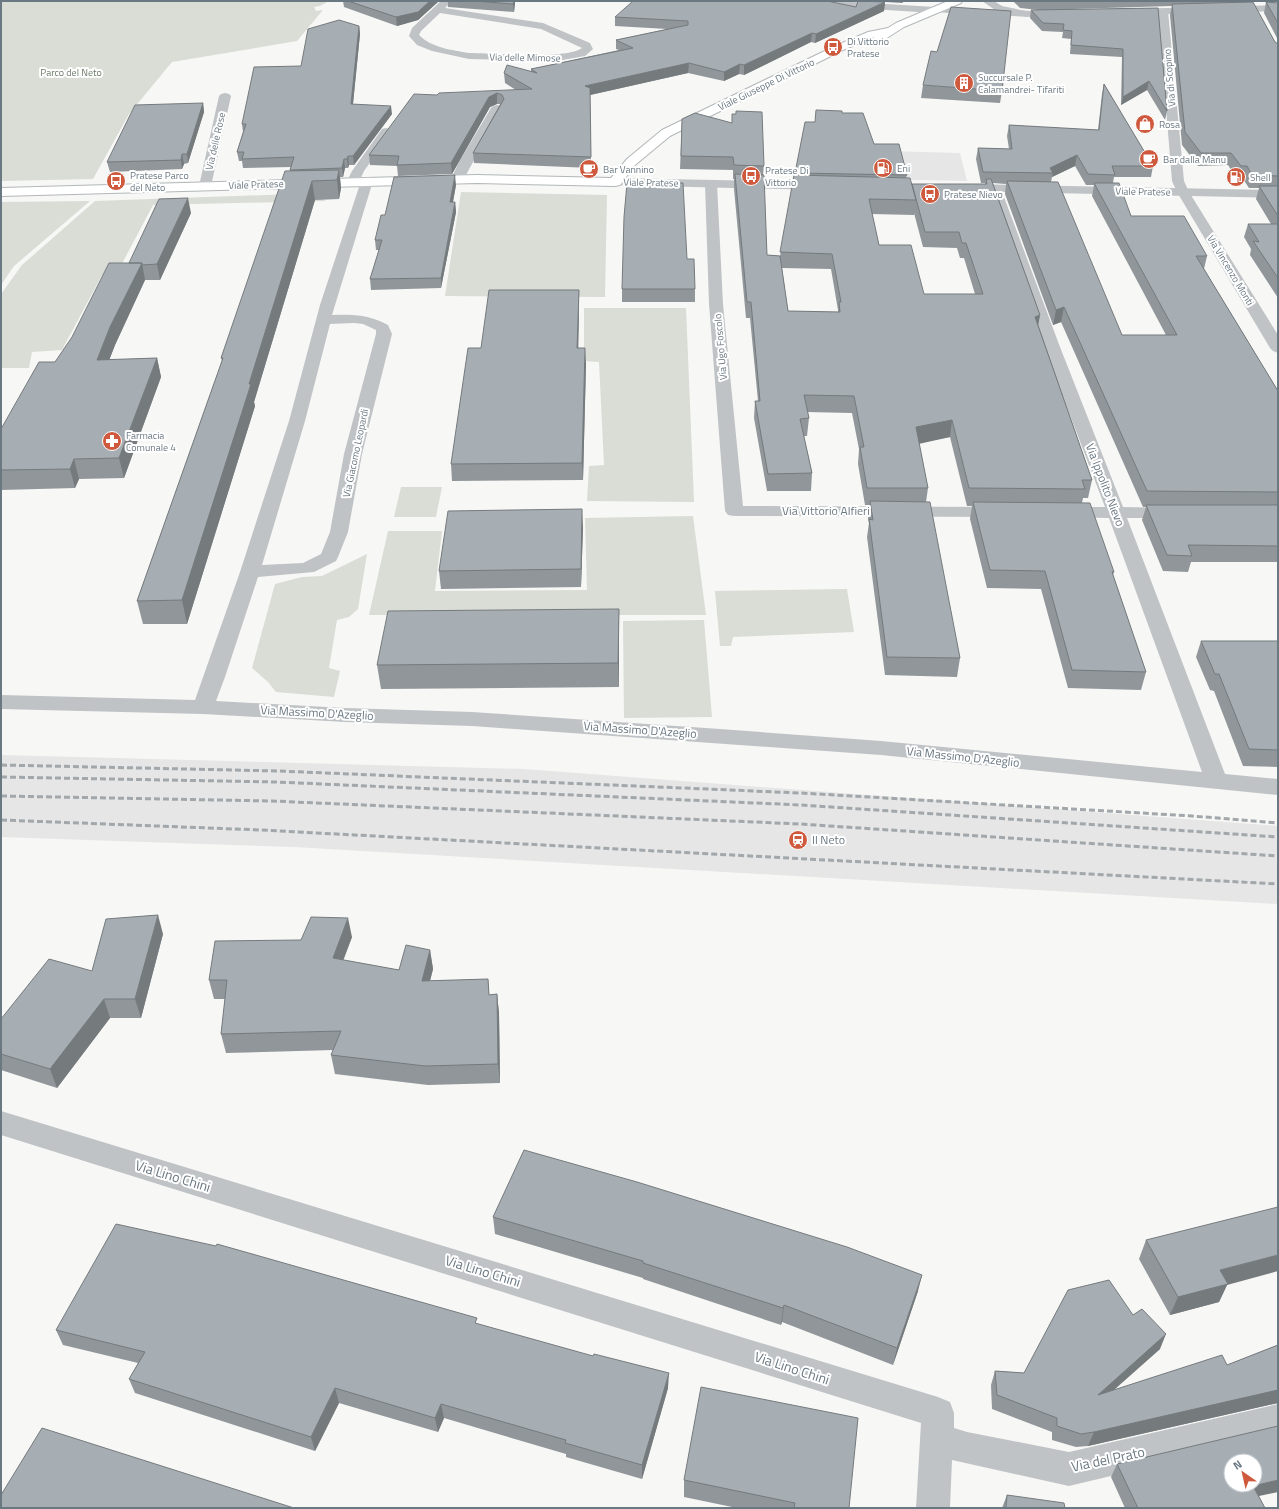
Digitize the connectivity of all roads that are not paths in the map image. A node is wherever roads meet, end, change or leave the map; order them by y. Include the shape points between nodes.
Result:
1 (447, 1) edge
2 (789, 1) edge
3 (957, 1) edge
4 (987, 1) edge
5 (851, 3) edge
6 (1271, 6) edge
7 (438, 10) junction
8 (935, 10) junction
9 (1163, 11) junction
10 (1117, 12) edge
11 (1070, 13) edge
12 (1027, 14) junction
13 (226, 96) dead end
14 (497, 108) edge
15 (394, 121) edge
16 (457, 179) junction
17 (360, 181) junction
18 (616, 182) junction
19 (711, 184) junction
20 (205, 186) junction
21 (835, 186) edge
22 (951, 188) edge
23 (995, 189) junction
24 (1, 192) edge
25 (1183, 192) junction
26 (1278, 194) edge
27 (324, 320) junction
28 (1278, 348) edge
29 (734, 511) joint
30 (1021, 512) edge
31 (1045, 512) edge
32 (1116, 512) junction
33 (1192, 513) edge
34 (250, 572) junction
35 (1, 702) edge
36 (204, 707) junction
37 (1216, 781) junction
38 (1278, 787) edge
39 (1, 1123) edge
40 (1278, 1420) edge
41 (937, 1440) junction
42 (933, 1508) edge

1 - 7 street, Via delle Mimose
2 - 5 street
3 - 8 main road, Viale Giuseppe Di Vittorio
4 - 12 street via 996,7
5 - 8 street
6 - 9 street via 1257,12
7 - 7 street, Via delle Mimose via 416,30 414,36 421,43 444,52 469,56 557,58 576,55 588,49 586,45 544,26
8 - 12 street
8 - 18 main road, Viale Giuseppe Di Vittorio via 667,141 647,148 631,162
9 - 10 street
9 - 25 street, Via di Scopino via 1178,181
11 - 12 street
13 - 20 street, Via delle Rose
14 - 16 street
15 - 17 street via 358,172
16 - 17 main road, Viale Pratese
16 - 18 main road, Viale Pratese
17 - 20 main road, Viale Pratese
17 - 27 street
18 - 19 street, Viale Pratese
19 - 21 street, Viale Pratese
19 - 29 street, Via Ugo Foscolo via 716,304
20 - 24 main road, Viale Pratese
22 - 23 street, Viale Pratese
23 - 25 street, Viale Pratese
23 - 32 street, Via Ippolito Nievo via 1052,347
25 - 26 street, Viale Pratese
25 - 28 street, Via Vincenzo Monti
27 - 34 street via 297,421
27 - 34 street, Via Giacomo Leopardi via 360,318 383,328 384,334 353,454 339,532 328,557 307,568
29 - 30 street, Via Vittorio Alfieri
31 - 32 street
32 - 33 street
32 - 37 street, Via Ippolito Nievo
34 - 36 street
35 - 36 street, Via Massimo D'Azeglio
36 - 37 street, Via Massimo D'Azeglio via 472,719 720,736 881,748
37 - 38 street, Via Massimo D'Azeglio
39 - 41 street, Via Lino Chini via 938,1413
40 - 41 street, Via del Prato via 1069,1468
41 - 42 street

